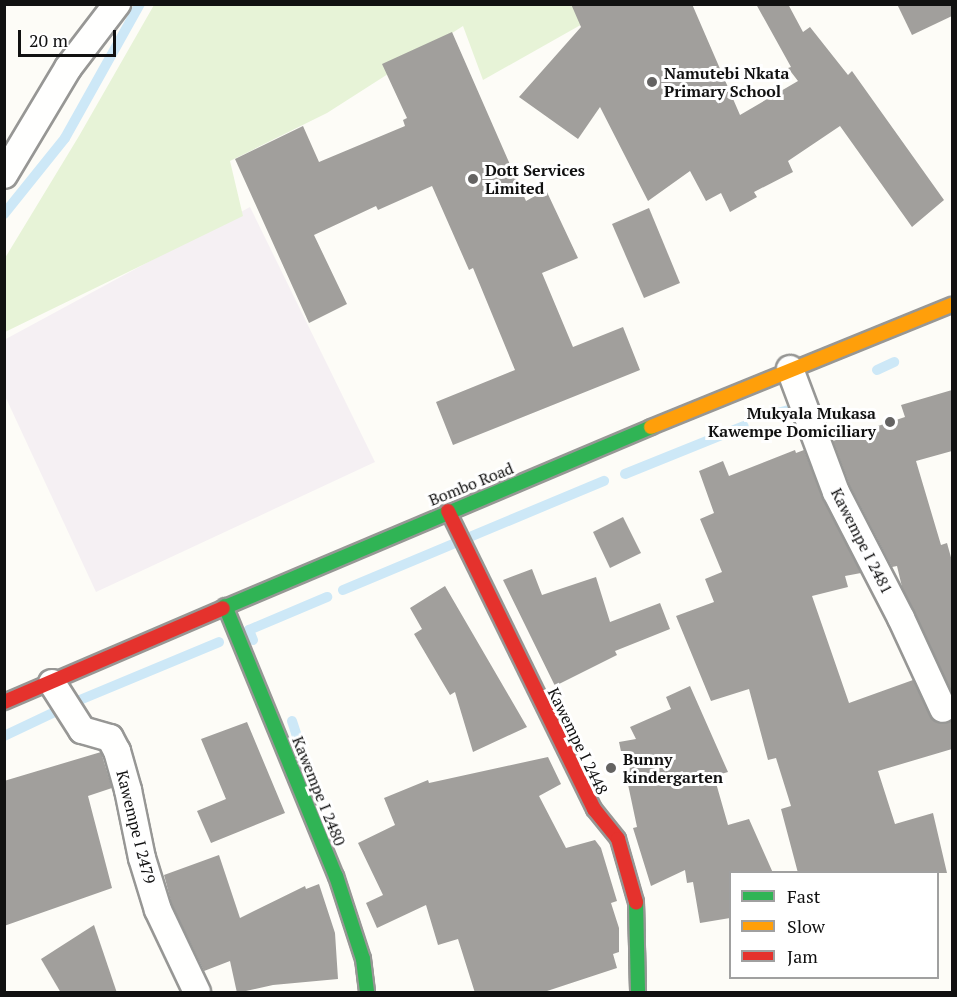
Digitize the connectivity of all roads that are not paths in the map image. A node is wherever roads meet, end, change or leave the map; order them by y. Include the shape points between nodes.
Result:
1 (117, 4) edge
2 (4, 175) edge
3 (952, 305) edge
4 (790, 369) junction
5 (448, 511) junction
6 (225, 606) junction
7 (52, 683) junction
8 (4, 702) edge
9 (943, 709) dead end
10 (196, 993) edge
11 (367, 993) edge
12 (638, 993) edge

1 - 2 street via 68,68
3 - 4 main road, Bombo Road
4 - 5 main road, Bombo Road
4 - 9 street, Kawempe I 2481 via 836,492
5 - 6 main road, Bombo Road
5 - 12 main road, Kawempe I 2448 via 594,809 618,838 637,904
6 - 7 main road, Bombo Road
6 - 11 main road, Kawempe I 2480 via 336,876 363,959
7 - 8 main road, Bombo Road
7 - 10 street, Kawempe I 2479 via 82,730 110,738 117,751 158,910

